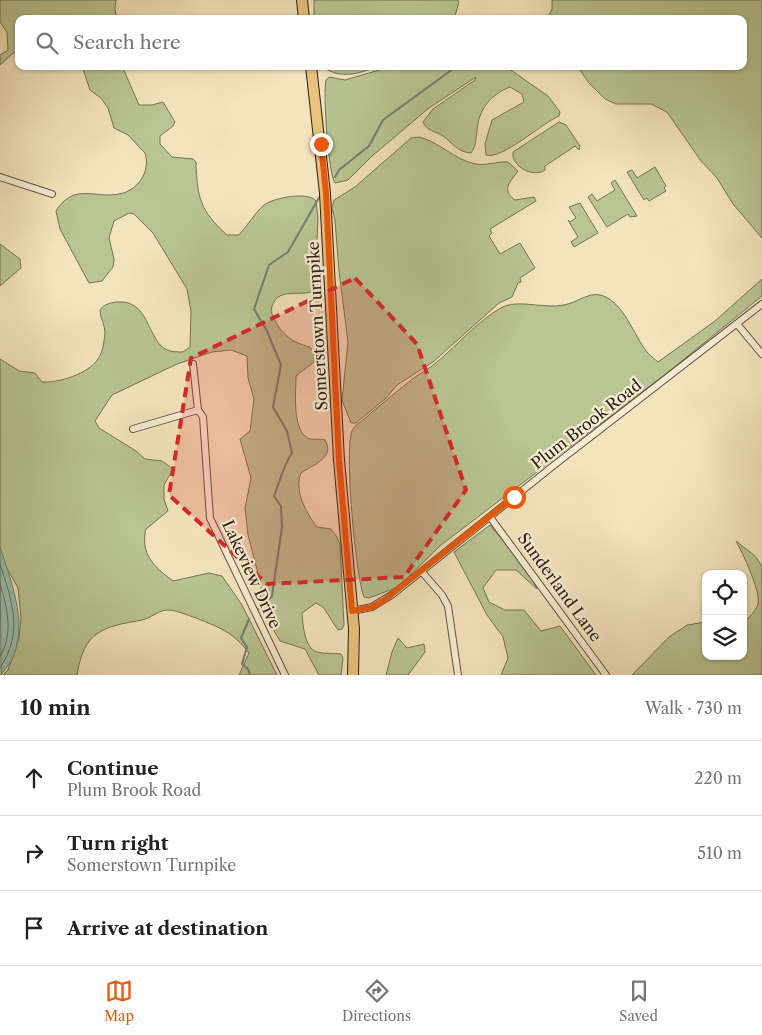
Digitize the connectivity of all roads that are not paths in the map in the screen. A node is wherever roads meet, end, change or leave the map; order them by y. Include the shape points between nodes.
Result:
1 (302, 0) edge
2 (304, 15) edge
3 (312, 70) edge
4 (0, 178) edge
5 (52, 194) dead end
6 (762, 304) edge
7 (737, 324) junction
8 (762, 354) edge
9 (193, 364) dead end
10 (198, 410) junction
11 (134, 429) dead end
12 (490, 516) junction
13 (422, 572) junction
14 (352, 611) junction
15 (285, 675) edge
16 (353, 675) edge
17 (458, 675) edge
18 (606, 675) edge

1 - 2 main road
3 - 14 main road, Somerstown Turnpike via 324,168 339,460
4 - 5 street
6 - 7 street, Plum Brook Road
7 - 8 street
7 - 12 street, Plum Brook Road
9 - 10 street, Lakeview Drive
10 - 11 street
10 - 15 street, Lakeview Drive via 203,418 210,518
12 - 13 street, Plum Brook Road
12 - 18 street, Sunderland Lane
13 - 14 street, Plum Brook Road via 372,607
13 - 17 street via 448,606
14 - 16 main road, Somerstown Turnpike

